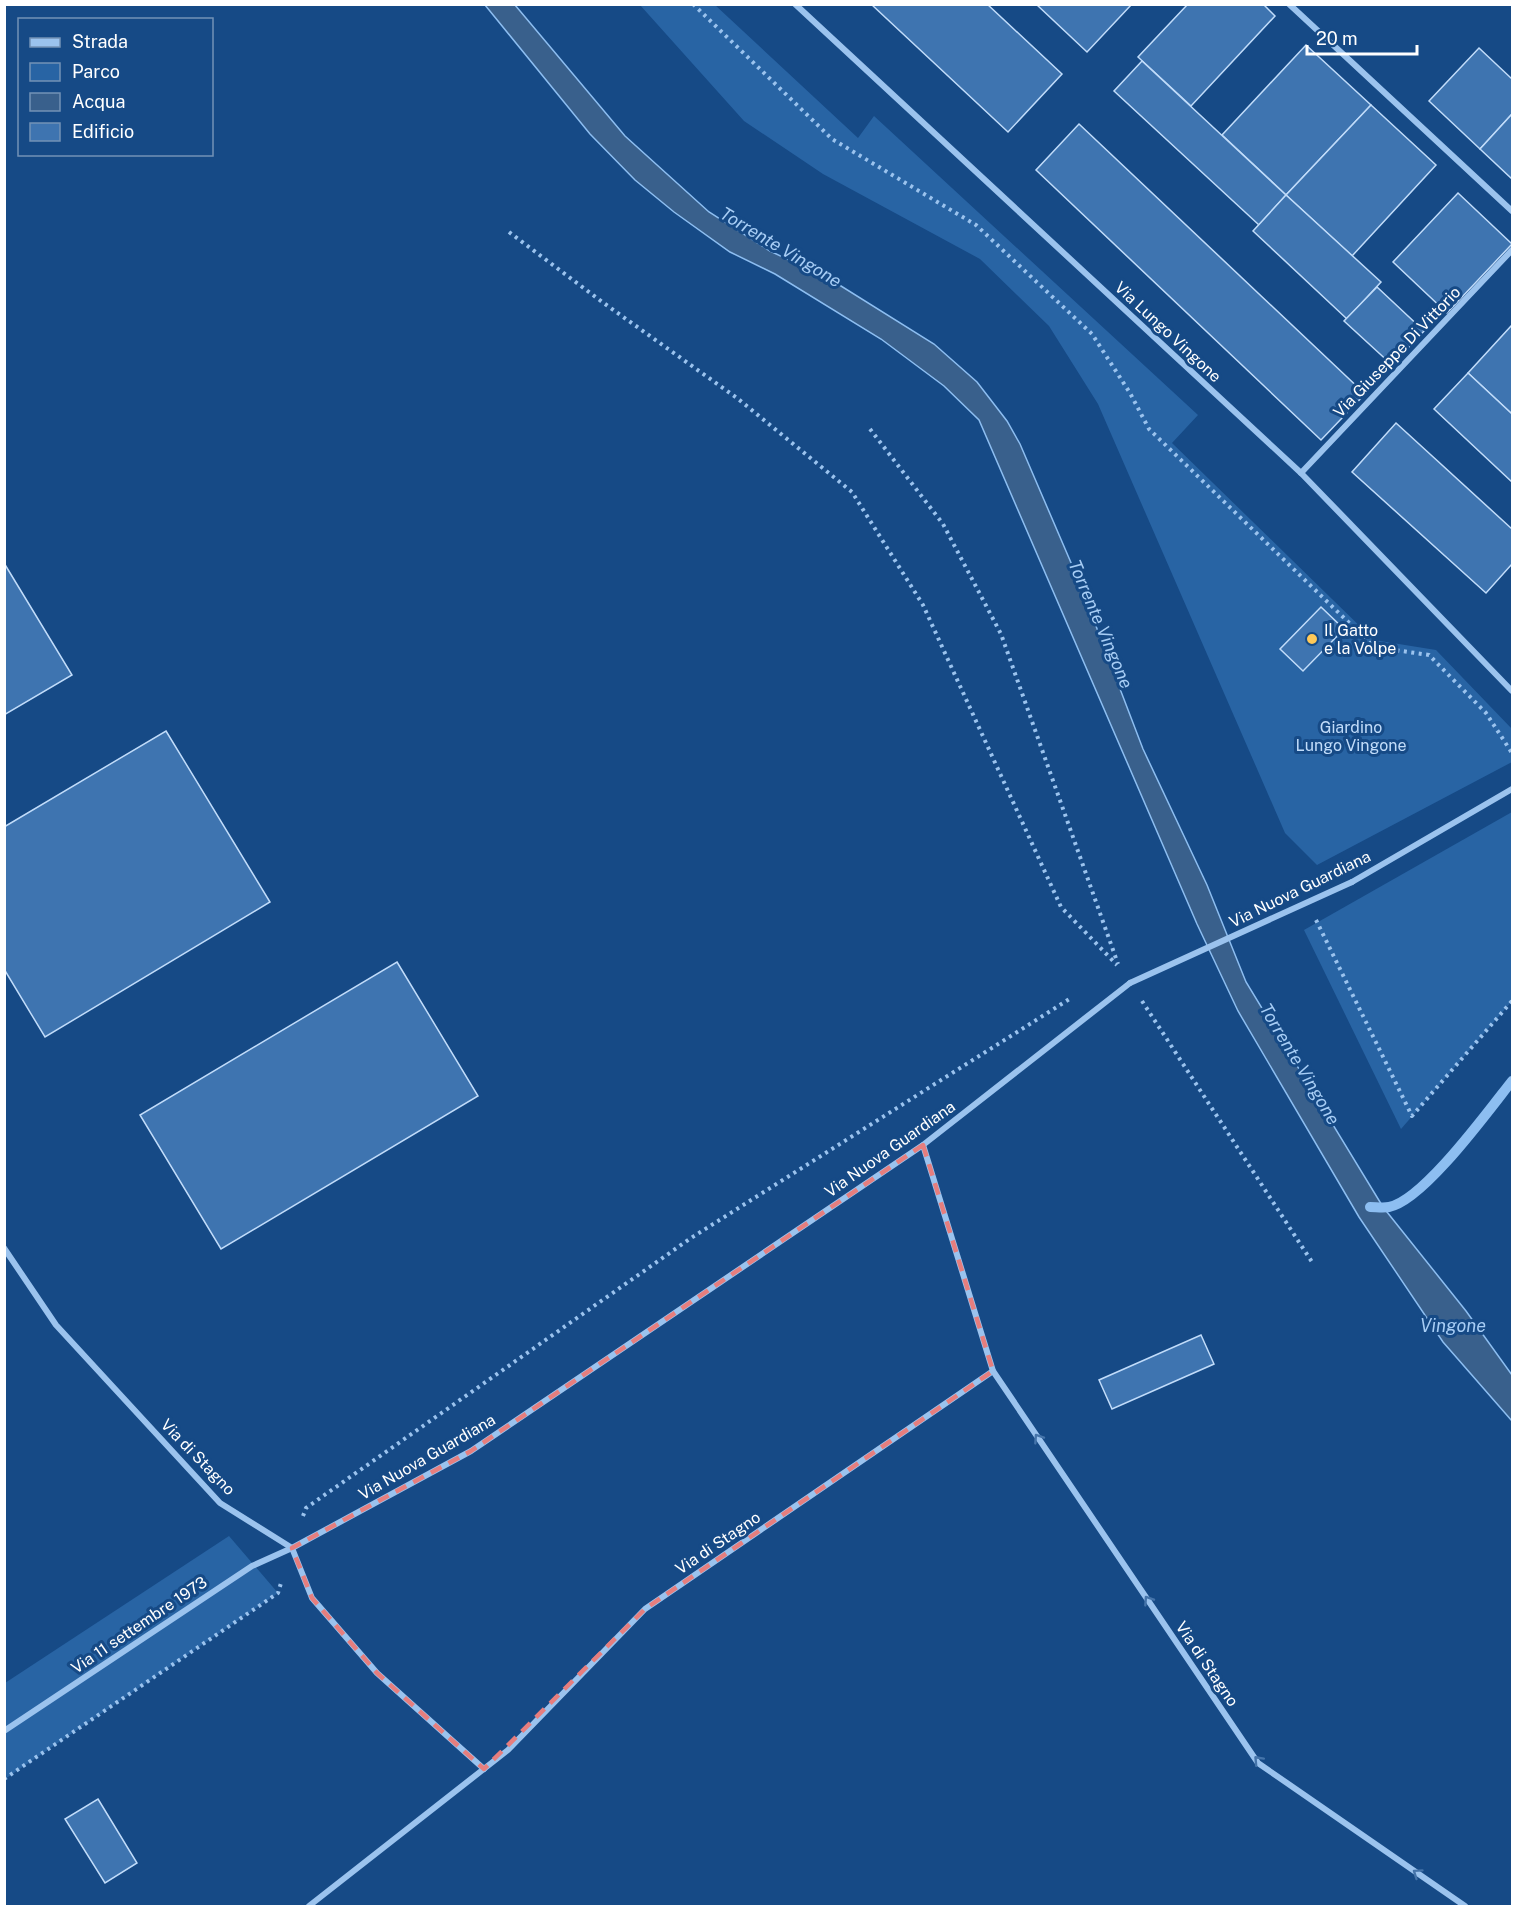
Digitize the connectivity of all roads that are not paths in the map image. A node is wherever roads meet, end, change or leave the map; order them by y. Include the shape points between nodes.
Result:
1 (795, 4) edge
2 (1289, 4) edge
3 (1512, 212) edge
4 (1512, 250) edge
5 (1301, 473) junction
6 (1512, 691) edge
7 (1512, 789) edge
8 (923, 1145) junction
9 (4, 1248) edge
10 (993, 1371) junction
11 (292, 1548) junction
12 (4, 1731) edge
13 (484, 1769) junction
14 (309, 1906) edge
15 (1465, 1906) edge

1 - 5 street, Via Lungo Vingone
2 - 3 street
4 - 5 street, Via Giuseppe Di Vittorio
5 - 6 street, Via Lungo Vingone
7 - 8 street, Via Nuova Guardiana, bridge via 1352,882 1130,983
8 - 10 street, Via di Stagno
8 - 11 street, Via Nuova Guardiana via 471,1451
9 - 11 street, Via di Stagno via 56,1325 220,1503
10 - 13 street, Via di Stagno via 645,1609 508,1750
15 -> 10 street, Via di Stagno via 1258,1763
11 - 12 street, Via 11 settembre 1973 via 252,1566
11 - 13 street via 312,1598 370,1665
13 - 14 street, Via di Stagno

